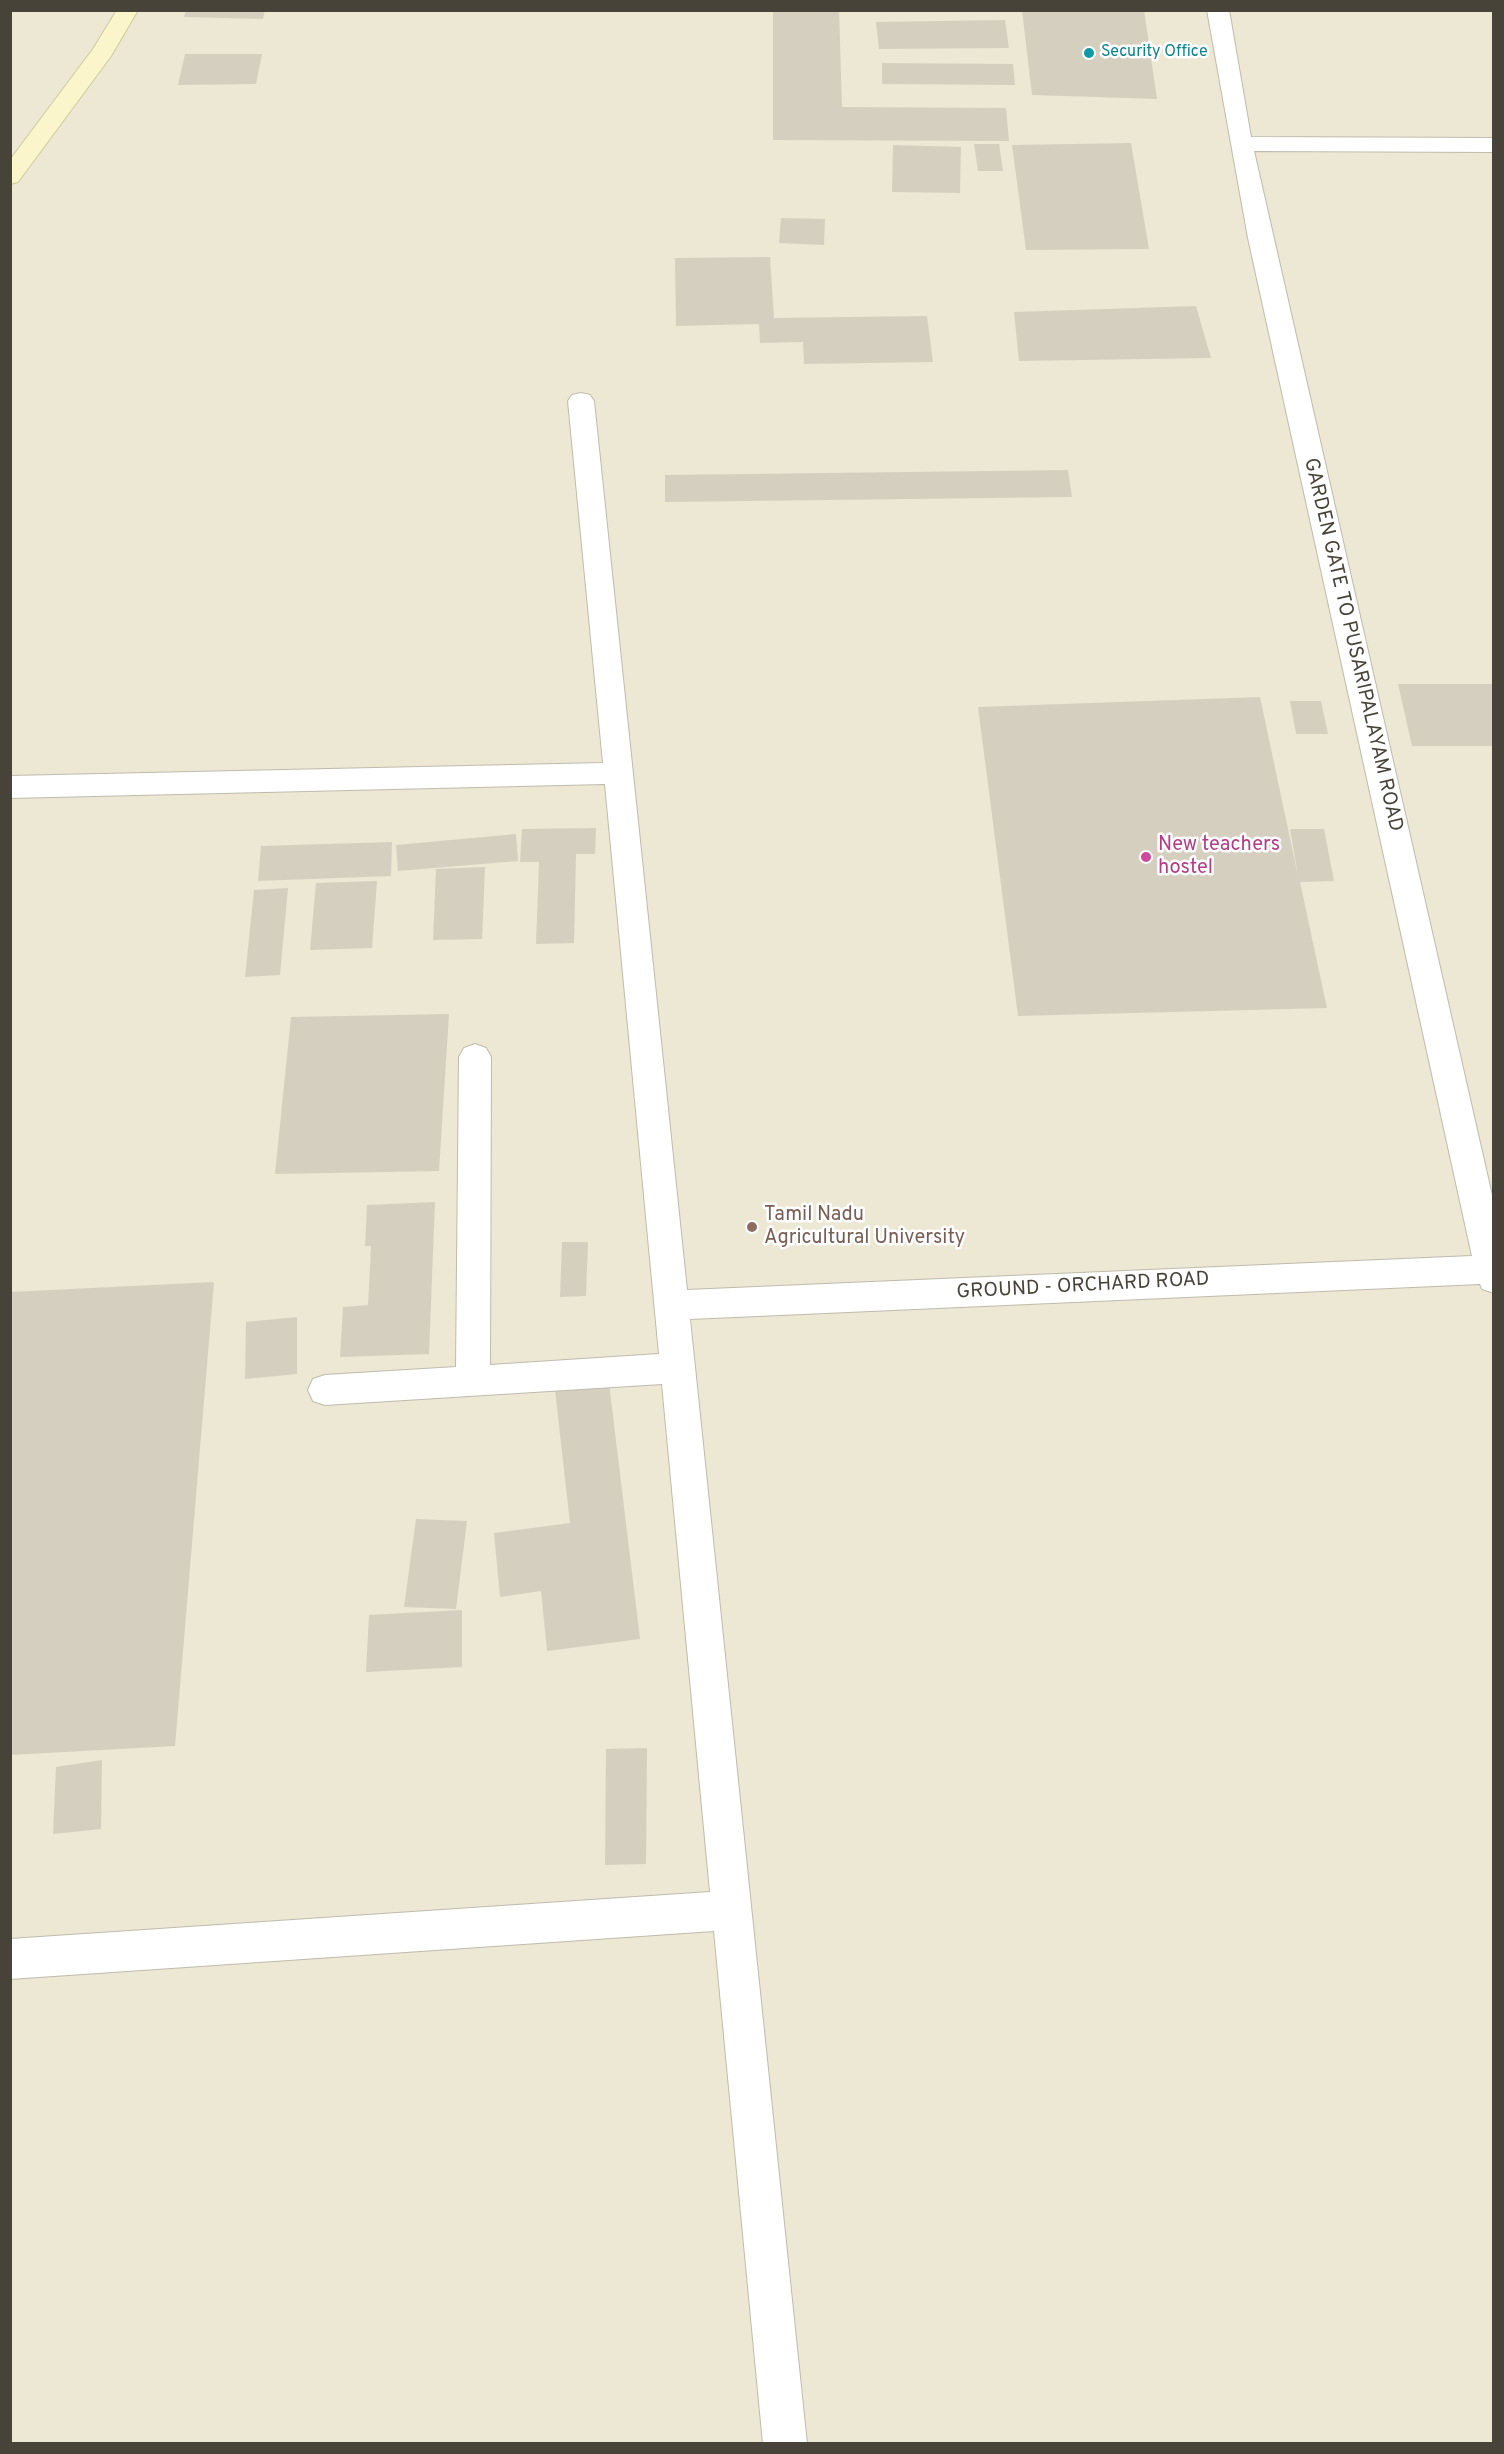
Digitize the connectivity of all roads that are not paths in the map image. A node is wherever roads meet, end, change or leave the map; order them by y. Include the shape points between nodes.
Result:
1 (128, 10) edge
2 (1218, 10) edge
3 (1241, 144) junction
4 (1494, 145) edge
5 (10, 177) edge
6 (581, 401) dead end
7 (619, 773) junction
8 (10, 787) edge
9 (476, 1057) dead end
10 (1493, 1272) edge
11 (673, 1305) junction
12 (679, 1368) junction
13 (472, 1381) junction
14 (325, 1390) dead end
15 (733, 1910) junction
16 (10, 1959) edge
17 (785, 2444) edge

1 - 5 street via 103,51
2 - 3 street, GARDEN GATE TO PUSARIPALAYAM ROAD
3 - 4 street
3 - 10 street, GARDEN GATE TO PUSARIPALAYAM ROAD
6 - 7 street
7 - 8 street
7 - 11 street
9 - 13 street
10 - 11 street, GROUND - ORCHARD ROAD
11 - 12 street
12 - 13 street
12 - 15 street
13 - 14 street
15 - 16 street
15 - 17 street

